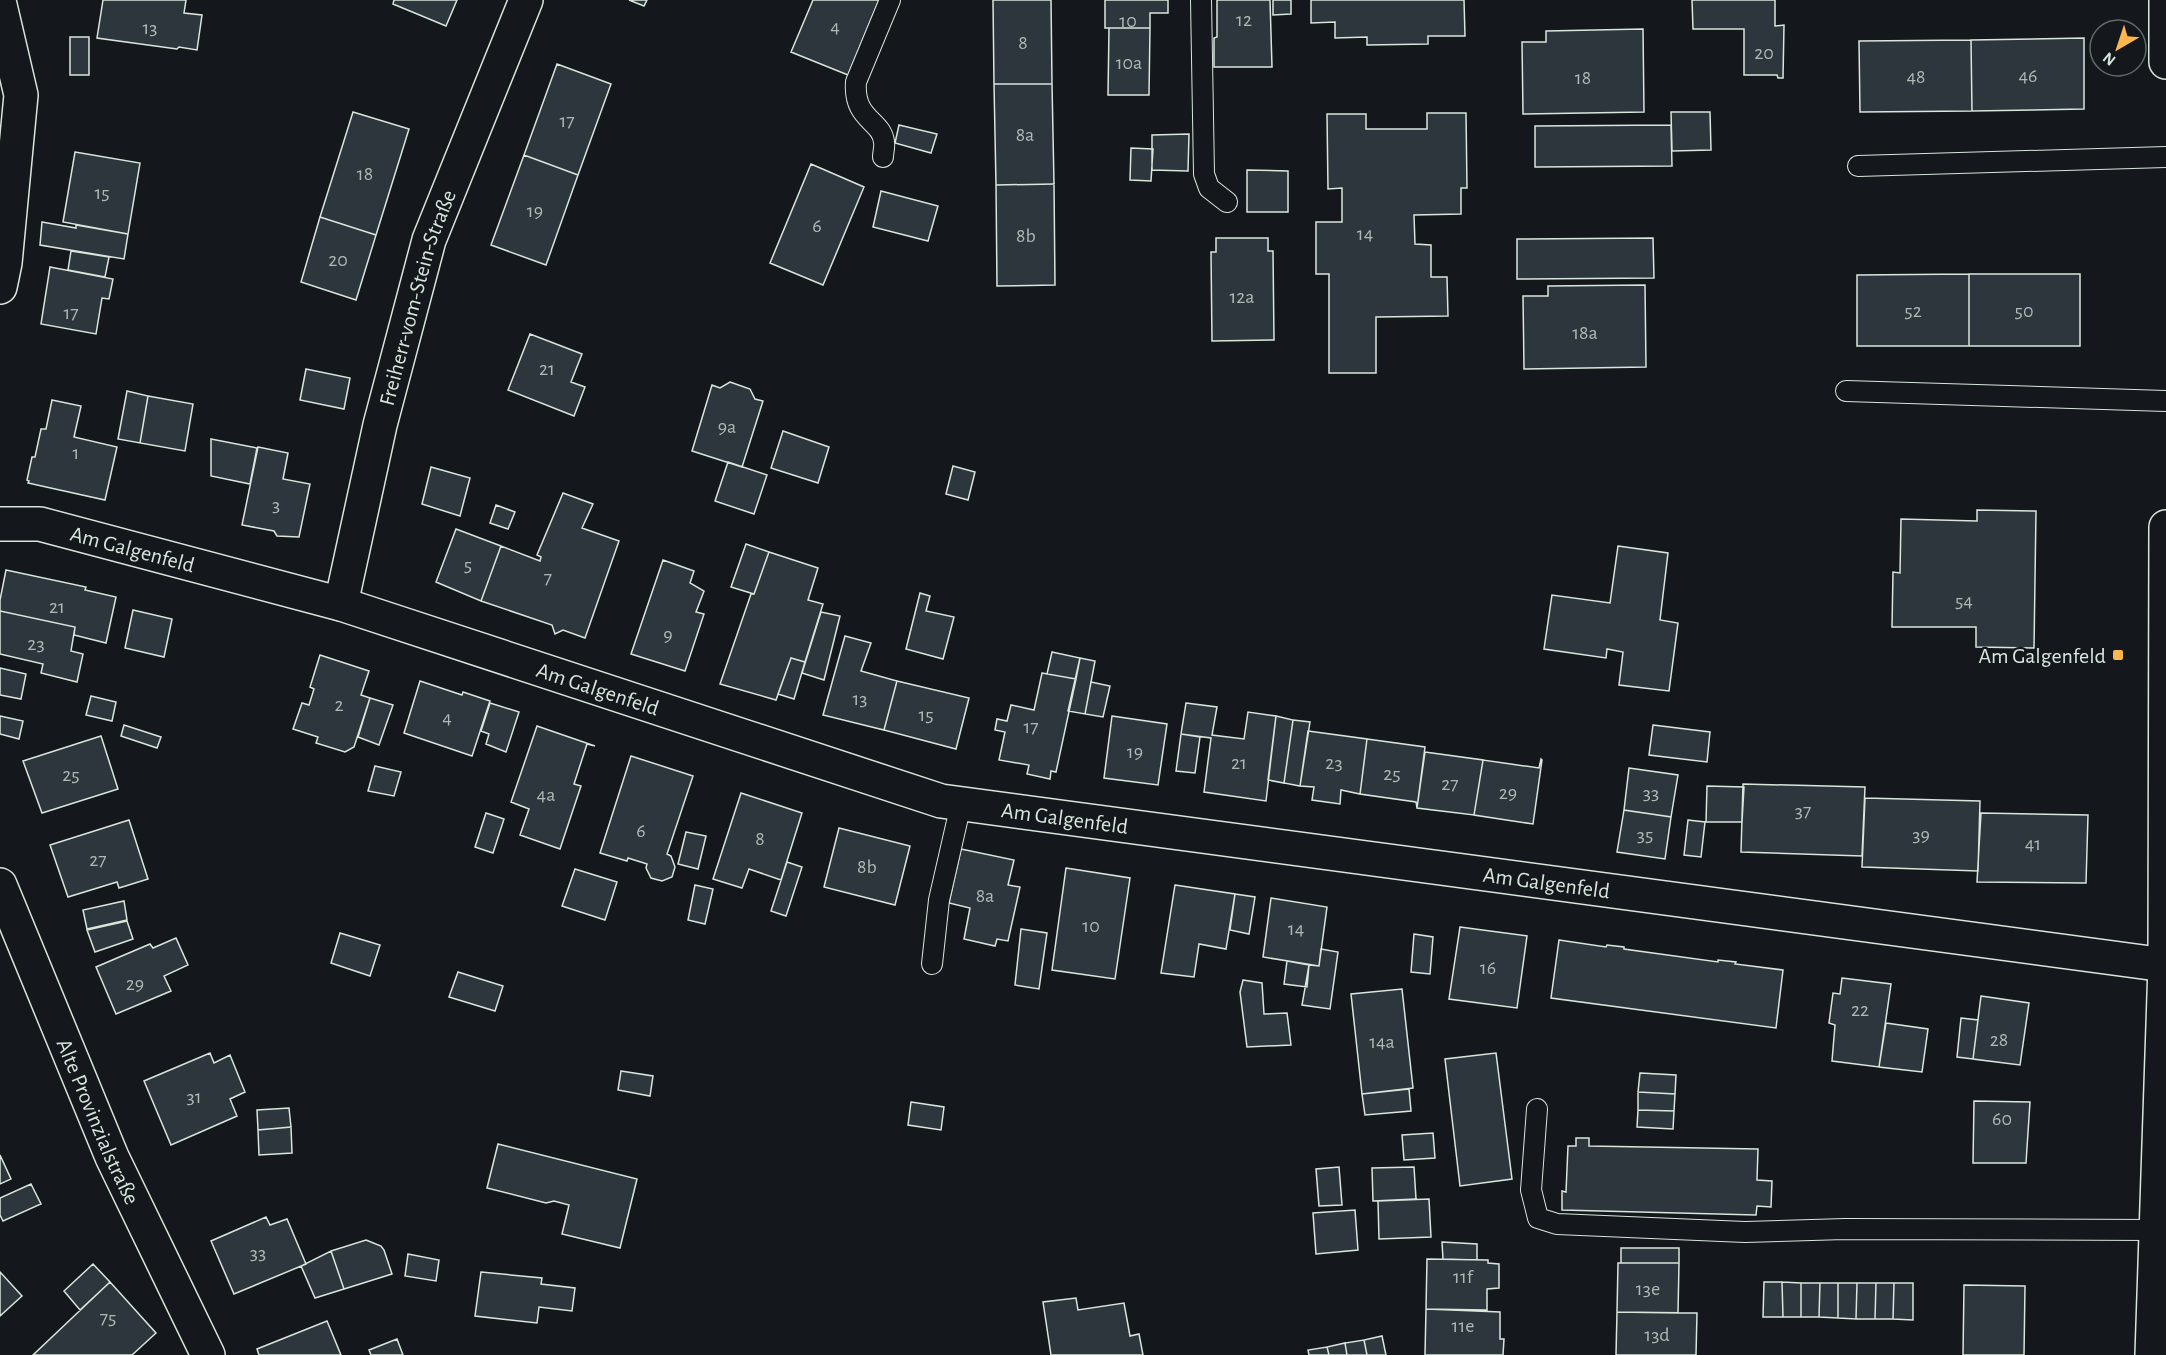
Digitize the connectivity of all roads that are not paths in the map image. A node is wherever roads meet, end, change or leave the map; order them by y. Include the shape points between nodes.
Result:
1 (526, 0) edge
2 (890, 0) edge
3 (1201, 0) edge
4 (2166, 0) edge
5 (0, 5) edge
6 (2166, 62) edge
7 (883, 157) dead end
8 (2166, 157) edge
9 (1858, 166) dead end
10 (1227, 202) dead end
11 (0, 287) edge
12 (1846, 391) dead end
13 (2166, 401) edge
14 (0, 524) edge
15 (2166, 527) edge
16 (341, 604) junction
17 (961, 804) junction
18 (0, 885) edge
19 (933, 964) dead end
20 (2164, 965) junction
21 (1537, 1109) dead end
22 (2155, 1230) junction
23 (2160, 1281) edge
24 (208, 1355) edge
25 (2152, 1355) edge

1 - 16 street, Freiherr-vom-Stein-Straße via 429,240 380,424
2 - 7 lane via 855,92 858,106 885,141
3 - 10 lane via 1204,174 1209,188
4 - 6 street
5 - 11 street via 21,95
8 - 9 lane
12 - 13 lane
14 - 16 street, Am Galgenfeld via 40,525
15 - 20 street
16 - 17 street, Am Galgenfeld via 941,801
17 - 19 lane via 939,900
17 - 20 street, Am Galgenfeld
18 - 24 street, Alte Provinzialstraße via 112,1157
20 - 22 street
21 - 22 lane via 1531,1190 1538,1218 1557,1224 1745,1232 1845,1228
22 - 23 street
23 - 25 street

